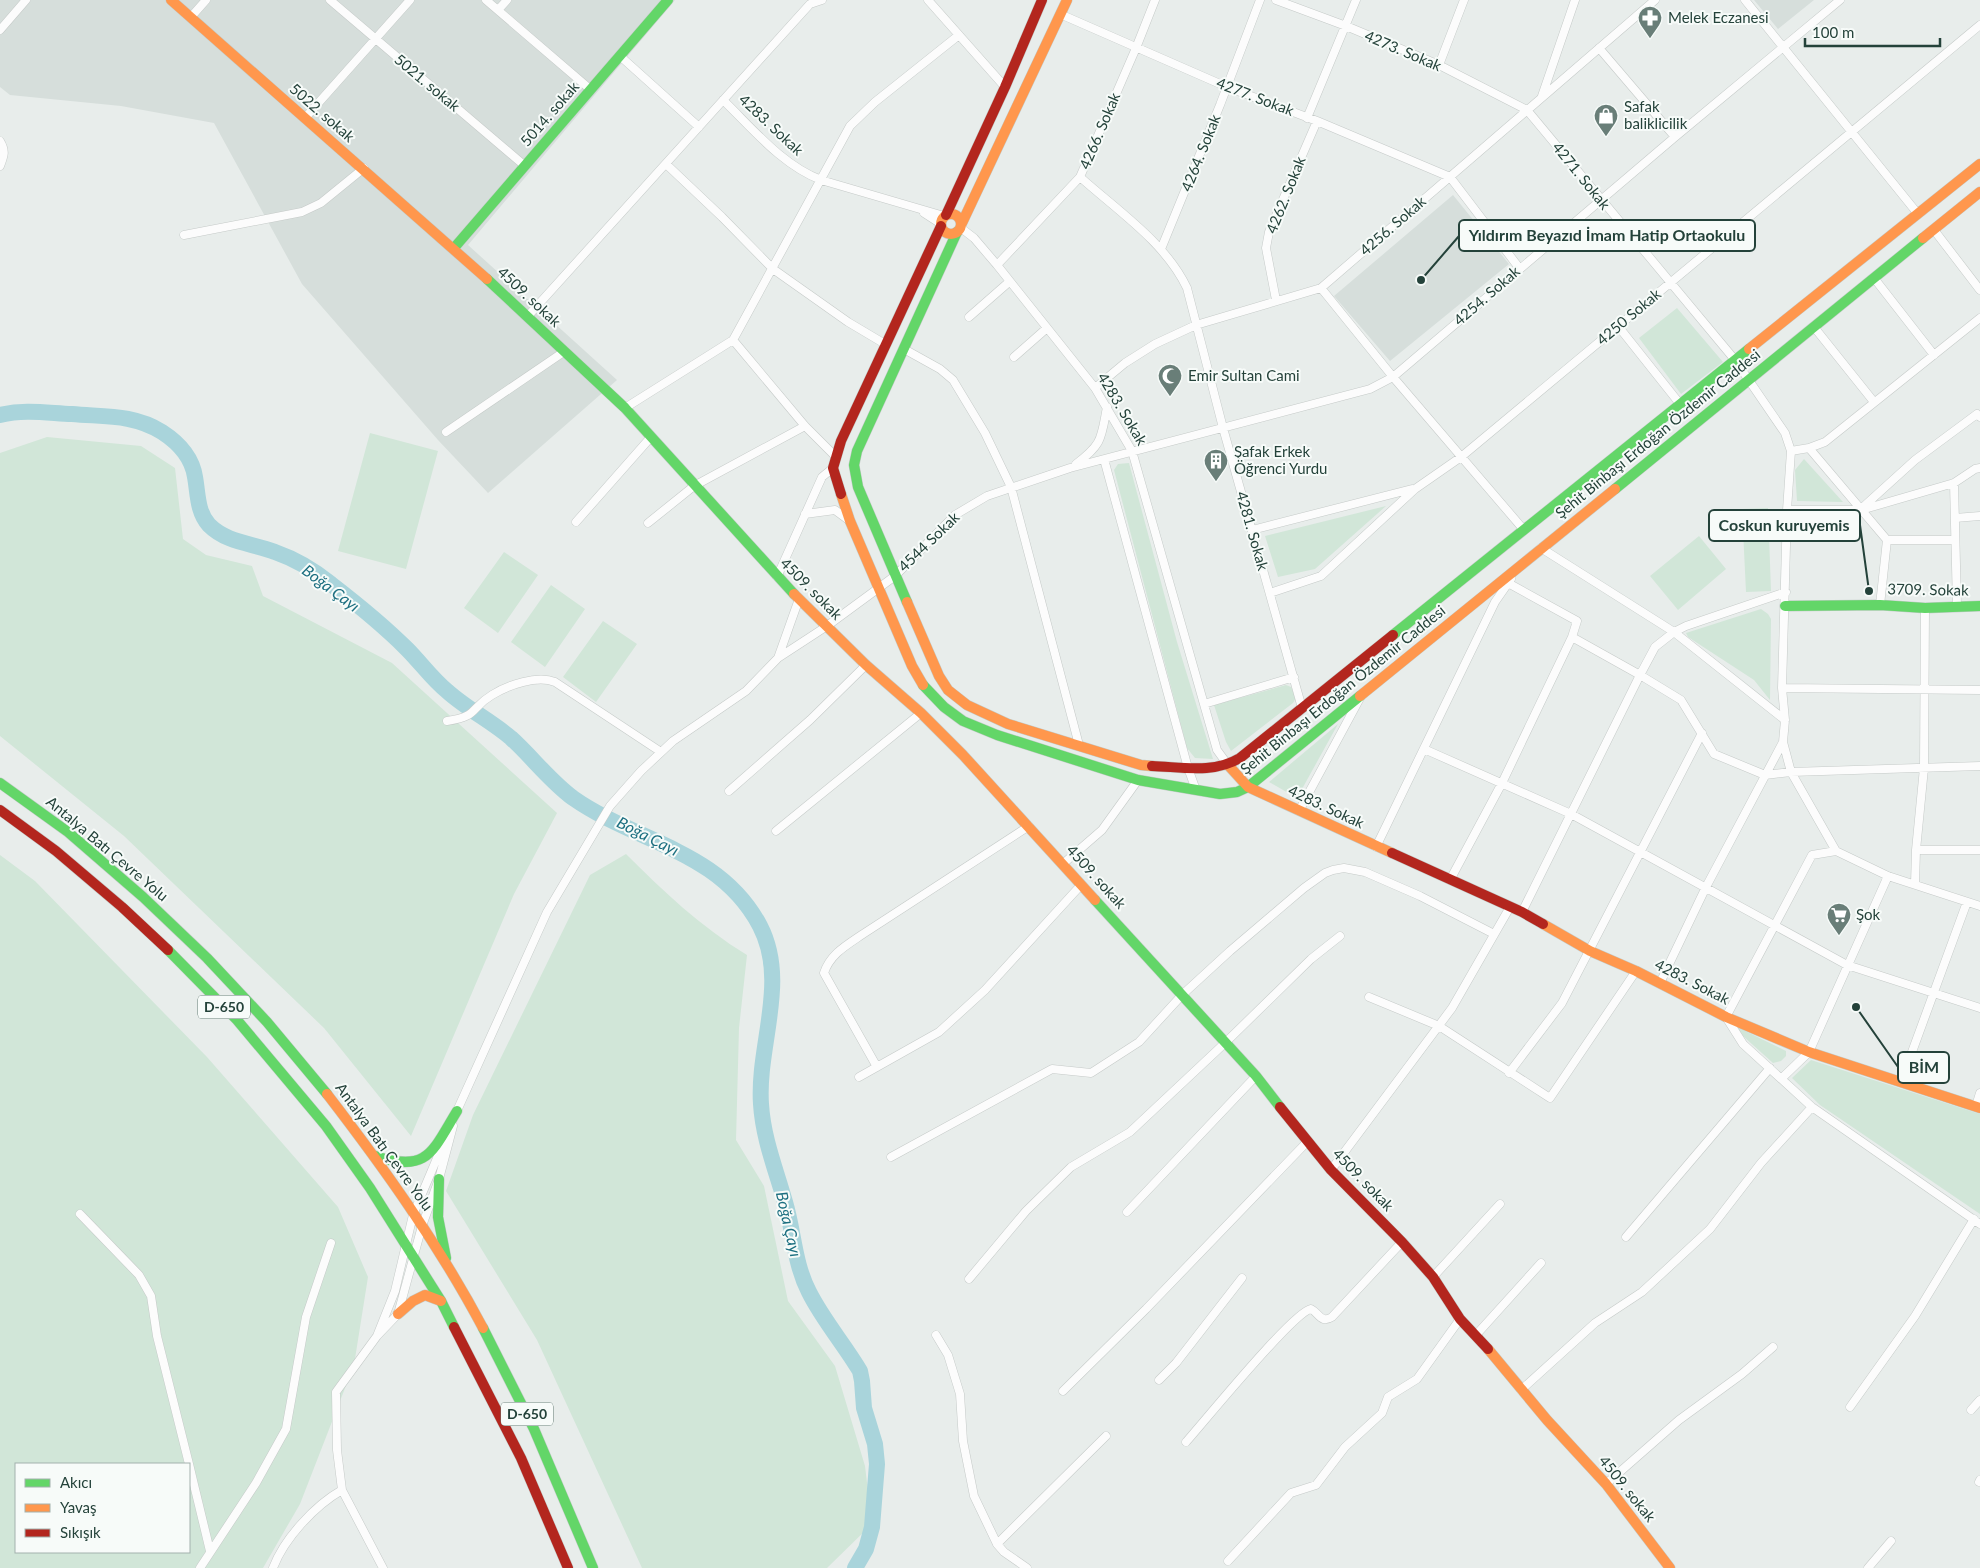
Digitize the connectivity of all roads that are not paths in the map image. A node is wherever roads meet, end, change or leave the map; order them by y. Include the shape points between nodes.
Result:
1 (26, 0) edge
2 (171, 0) edge
3 (206, 0) edge
4 (330, 0) edge
5 (410, 0) edge
6 (486, 0) edge
7 (507, 0) edge
8 (668, 0) edge
9 (822, 0) edge
10 (928, 0) edge
11 (1042, 0) edge
12 (1067, 0) edge
13 (1155, 0) edge
14 (1260, 0) edge
15 (1276, 0) edge
16 (1356, 0) edge
17 (1464, 0) edge
18 (1575, 0) edge
19 (1655, 0) edge
20 (1745, 0) edge
21 (1840, 0) edge
22 (808, 2) edge
23 (498, 10) junction
24 (1060, 14) junction
25 (191, 17) junction
26 (1980, 25) edge
27 (1346, 26) junction
28 (0, 30) edge
29 (959, 35) junction
30 (375, 39) junction
31 (1782, 47) junction
32 (1136, 48) junction
33 (1599, 48) junction
34 (620, 56) junction
35 (1439, 65) junction
36 (1005, 87) junction
37 (1227, 87) junction
38 (591, 90) junction
39 (1541, 98) junction
40 (723, 100) junction
41 (1527, 110) junction
42 (305, 118) junction
43 (1308, 118) junction
44 (1317, 121) junction
45 (699, 127) junction
46 (1851, 131) junction
47 (1675, 137) junction
48 (0, 141) edge
49 (666, 164) junction
50 (1980, 164) edge
51 (0, 166) edge
52 (525, 166) junction
53 (364, 168) junction
54 (1080, 177) junction
55 (1450, 177) junction
56 (821, 180) junction
57 (1980, 192) edge
58 (1601, 200) junction
59 (1918, 214) junction
60 (943, 220) junction
61 (960, 228) junction
62 (1934, 230) junction
63 (184, 235) dead end
64 (454, 248) junction
65 (1161, 249) junction
66 (996, 265) junction
67 (773, 269) junction
68 (1520, 269) junction
69 (1874, 278) junction
70 (1009, 282) junction
71 (1670, 283) junction
72 (1322, 288) junction
73 (1980, 290) edge
74 (1276, 300) junction
75 (528, 316) junction
76 (969, 317) dead end
77 (1980, 318) edge
78 (1196, 325) junction
79 (1618, 326) junction
80 (1814, 327) junction
81 (1047, 328) junction
82 (733, 340) junction
83 (885, 344) junction
84 (904, 349) junction
85 (565, 351) junction
86 (1934, 355) junction
87 (1014, 357) dead end
88 (1736, 360) junction
89 (1393, 377) junction
90 (1749, 380) junction
91 (1095, 388) junction
92 (1874, 402) junction
93 (1680, 404) junction
94 (1107, 407) junction
95 (625, 408) junction
96 (1980, 416) edge
97 (805, 426) junction
98 (1223, 428) junction
99 (446, 432) dead end
100 (651, 437) junction
101 (1809, 448) junction
102 (1132, 451) junction
103 (1791, 451) junction
104 (835, 456) junction
105 (1461, 457) junction
106 (1104, 458) junction
107 (833, 468) junction
108 (1070, 468) junction
109 (1980, 468) edge
110 (1954, 483) junction
111 (694, 486) junction
112 (1011, 487) junction
113 (1415, 489) junction
114 (1787, 510) junction
115 (1861, 510) junction
116 (805, 514) junction
117 (1980, 516) edge
118 (1955, 518) junction
119 (850, 521) junction
120 (576, 522) dead end
121 (648, 522) dead end
122 (1252, 530) junction
123 (1524, 530) junction
124 (1887, 540) junction
125 (1955, 540) junction
126 (1541, 548) junction
127 (1520, 565) junction
128 (895, 576) junction
129 (777, 577) junction
130 (1508, 583) junction
131 (878, 588) junction
132 (1786, 592) junction
133 (1270, 593) junction
134 (799, 599) junction
135 (1880, 605) junction
136 (1785, 606) junction
137 (1957, 606) junction
138 (1980, 606) edge
139 (1925, 608) junction
140 (827, 626) junction
141 (1674, 632) junction
142 (1572, 637) junction
143 (778, 658) junction
144 (866, 665) junction
145 (1640, 675) junction
146 (1294, 677) junction
147 (1782, 688) junction
148 (1924, 689) junction
149 (1980, 690) edge
150 (1363, 693) junction
151 (1204, 704) junction
152 (1302, 708) junction
153 (921, 713) junction
154 (1785, 720) junction
155 (447, 721) dead end
156 (1702, 733) junction
157 (1783, 742) junction
158 (1079, 745) junction
159 (1424, 749) junction
160 (661, 752) junction
161 (1228, 765) junction
162 (1980, 766) edge
163 (1188, 768) junction
164 (1924, 768) junction
165 (1791, 772) junction
166 (1765, 775) junction
167 (1138, 780) junction
168 (0, 783) edge
169 (1502, 783) junction
170 (1248, 787) junction
171 (1196, 790) junction
172 (729, 791) dead end
173 (0, 810) edge
174 (1299, 811) junction
175 (1572, 814) junction
176 (1029, 826) junction
177 (776, 831) dead end
178 (1376, 847) junction
179 (1916, 850) junction
180 (1980, 850) edge
181 (1836, 851) junction
182 (1640, 852) junction
183 (1064, 863) junction
184 (1888, 876) junction
185 (1450, 880) junction
186 (1915, 884) junction
187 (1081, 885) junction
188 (1706, 888) junction
189 (1967, 902) junction
190 (1980, 906) edge
191 (1510, 907) junction
192 (1522, 912) junction
193 (1776, 926) junction
194 (1494, 934) junction
195 (1340, 936) dead end
196 (1590, 951) junction
197 (1847, 965) junction
198 (1636, 971) junction
199 (1660, 983) junction
200 (1182, 994) junction
201 (1933, 994) junction
202 (1369, 997) dead end
203 (1980, 1008) edge
204 (1726, 1017) junction
205 (1439, 1026) junction
206 (1226, 1042) junction
207 (1809, 1052) junction
208 (877, 1067) junction
209 (1770, 1068) junction
210 (1509, 1073) junction
211 (1256, 1076) junction
212 (859, 1077) dead end
213 (1782, 1078) junction
214 (1901, 1082) junction
215 (1980, 1093) edge
216 (1812, 1107) junction
217 (1978, 1107) edge
218 (457, 1111) junction
219 (1307, 1142) junction
220 (375, 1156) junction
221 (891, 1157) dead end
222 (1332, 1170) junction
223 (439, 1179) junction
224 (1500, 1204) dead end
225 (1127, 1212) dead end
226 (80, 1214) dead end
227 (414, 1215) junction
228 (1977, 1222) edge
229 (422, 1226) junction
230 (1626, 1237) dead end
231 (1402, 1242) junction
232 (331, 1243) dead end
233 (406, 1244) junction
234 (414, 1257) junction
235 (1541, 1263) dead end
236 (447, 1267) junction
237 (1433, 1277) junction
238 (1242, 1278) dead end
239 (969, 1279) dead end
240 (441, 1301) junction
241 (398, 1314) junction
242 (1460, 1319) junction
243 (936, 1335) dead end
244 (1476, 1335) junction
245 (378, 1336) junction
246 (1772, 1347) dead end
247 (1159, 1380) dead end
248 (1063, 1390) dead end
249 (1521, 1390) junction
250 (1980, 1400) edge
251 (1850, 1407) dead end
252 (1971, 1410) dead end
253 (1106, 1436) dead end
254 (1186, 1442) dead end
255 (189, 1463) edge
256 (190, 1468) edge
257 (1606, 1484) junction
258 (342, 1490) junction
259 (1891, 1541) dead end
260 (997, 1544) junction
261 (210, 1551) junction
262 (1228, 1561) dead end
263 (200, 1568) edge
264 (273, 1568) edge
265 (383, 1568) edge
266 (568, 1568) edge
267 (593, 1568) edge
268 (1026, 1568) edge
269 (1670, 1568) edge
270 (1868, 1568) edge

1 - 28 street
2 - 25 main road, 5022. sokak
3 - 25 street
4 - 30 street, 5021. sokak
5 - 30 street
6 - 23 street
7 - 23 street
8 - 34 main road, 5014. sokak
9 - 22 street
10 - 29 street
11 - 36 main road, Şehit Binbaşı Erdoğan Özdemir Caddesi
12 - 24 main road, Şehit Binbaşı Erdoğan Özdemir Caddesi
13 - 32 street, 4266. Sokak
14 - 37 street, 4264. Sokak
15 - 27 street, 4273. Sokak
16 - 27 street
17 - 35 street
18 - 39 street
19 - 33 street, 4256. Sokak
20 - 31 street
21 - 31 street, 4254. Sokak
22 - 40 street
23 - 38 street
24 - 32 street, 4277. Sokak
24 - 61 main road, Şehit Binbaşı Erdoğan Özdemir Caddesi
25 - 42 main road, 5022. sokak
26 - 46 street, 4250 Sokak
27 - 35 street, 4273. Sokak
27 - 43 street
29 - 36 street
29 - 56 street via 850,126
30 - 42 street
30 - 52 street, 5021. sokak
31 - 46 street
31 - 47 street, 4254. Sokak
32 - 37 street, 4277. Sokak
32 - 54 street, 4266. Sokak
33 - 39 street, 4256. Sokak
33 - 47 street
34 - 38 main road, 5014. sokak
34 - 45 street
35 - 41 street, 4273. Sokak
36 - 60 main road, Şehit Binbaşı Erdoğan Özdemir Caddesi
37 - 43 street, 4277. Sokak
37 - 65 street, 4264. Sokak
38 - 52 main road, 5014. sokak
39 - 41 street, 4256. Sokak
40 - 45 street
40 - 56 street, 4283. Sokak via 790,164
41 - 55 street, 4256. Sokak
41 - 58 street, 4271. Sokak
42 - 53 main road, 5022. sokak
43 - 44 street, 4277. Sokak
44 - 55 street, 4277. Sokak
44 - 74 street, 4262. Sokak via 1269,232 1266,248
45 - 49 street
46 - 59 street
46 - 71 street, 4250 Sokak
47 - 58 street, 4254. Sokak
48 - 51 street via 4,148
49 - 67 street
49 - 75 street
50 - 59 main road, Şehit Binbaşı Erdoğan Özdemir Caddesi
52 - 64 main road, 5014. sokak
53 - 63 street via 321,203 302,212
53 - 64 main road, 5022. sokak
54 - 65 street, 4281. Sokak
54 - 66 street, 4266. Sokak
55 - 68 street
55 - 72 street, 4256. Sokak
56 - 60 street, 4283. Sokak via 914,207
56 - 67 street
57 - 62 main road, Şehit Binbaşı Erdoğan Özdemir Caddesi
58 - 68 street, 4254. Sokak
58 - 71 street, 4271. Sokak
59 - 88 main road, Şehit Binbaşı Erdoğan Özdemir Caddesi
60 - 61 main road via 947,233
60 - 61 main road via 950,214 957,215
60 - 83 main road, Şehit Binbaşı Erdoğan Özdemir Caddesi
61 - 66 street, 4283. Sokak via 974,238
61 - 84 main road, Şehit Binbaşı Erdoğan Özdemir Caddesi
62 - 69 main road, Şehit Binbaşı Erdoğan Özdemir Caddesi
62 - 73 street
64 - 75 main road, 4509. sokak
65 - 78 street, 4281. Sokak via 1187,288
66 - 70 street, 4283. Sokak
67 - 82 street
67 - 83 street
68 - 89 street, 4254. Sokak
69 - 80 main road, Şehit Binbaşı Erdoğan Özdemir Caddesi
69 - 86 street
70 - 76 street
70 - 81 street, 4283. Sokak
71 - 79 street, 4250 Sokak
71 - 88 street, 4271. Sokak
72 - 74 street, 4256. Sokak
72 - 89 street
74 - 78 street, 4256. Sokak
75 - 85 main road, 4509. sokak
77 - 86 street
78 - 91 street, 4256. Sokak via 1155,344
78 - 98 street, 4281. Sokak
79 - 93 street
79 - 105 street, 4250 Sokak
80 - 90 main road, Şehit Binbaşı Erdoğan Özdemir Caddesi
80 - 92 street
81 - 87 street
81 - 91 street, 4283. Sokak
82 - 95 street
82 - 97 street
83 - 104 main road, Şehit Binbaşı Erdoğan Özdemir Caddesi
84 - 112 street via 953,380 985,433
84 - 128 main road, Şehit Binbaşı Erdoğan Özdemir Caddesi via 857,451 854,465 858,487
85 - 95 main road, 4509. sokak
85 - 99 street
86 - 92 street
88 - 90 street, 4271. Sokak
88 - 93 main road, Şehit Binbaşı Erdoğan Özdemir Caddesi
89 - 98 street, 4254. Sokak via 1370,389
89 - 105 street
90 - 103 street, 4271. Sokak via 1785,433
90 - 126 main road, Şehit Binbaşı Erdoğan Özdemir Caddesi
91 - 94 street, 4283. Sokak
92 - 101 street via 1825,442
93 - 123 main road, Şehit Binbaşı Erdoğan Özdemir Caddesi
94 - 102 street, 4283. Sokak
94 - 108 street via 1100,442 1090,454
95 - 100 main road, 4509. sokak
96 - 115 street via 1978,414 1915,460
97 - 104 street
97 - 111 street
98 - 102 street, 4254. Sokak
98 - 122 street, 4281. Sokak
100 - 111 main road, 4509. sokak
100 - 120 street
101 - 103 street
101 - 115 street
102 - 106 street, 4254. Sokak
102 - 151 street, 4283. Sokak
103 - 114 street
104 - 107 main road, Şehit Binbaşı Erdoğan Özdemir Caddesi
105 - 113 street, 4250 Sokak
105 - 123 street
106 - 108 street, 4254. Sokak
106 - 163 street
107 - 116 street via 822,477
107 - 119 main road, Şehit Binbaşı Erdoğan Özdemir Caddesi
108 - 112 street, 4544 Sokak
109 - 110 street
110 - 115 street
110 - 118 street
111 - 121 street
111 - 129 main road, 4509. sokak
112 - 128 street, 4544 Sokak via 987,496 955,515
112 - 158 street
113 - 122 street
113 - 133 street, 4250 Sokak via 1321,576
114 - 115 street
114 - 132 street
115 - 124 street
116 - 119 street via 835,510
116 - 129 street
117 - 118 street
118 - 125 street
119 - 131 main road, Şehit Binbaşı Erdoğan Özdemir Caddesi
122 - 133 street, 4281. Sokak
123 - 152 main road, Şehit Binbaşı Erdoğan Özdemir Caddesi
124 - 125 street
124 - 135 street
125 - 137 street
126 - 127 main road, Şehit Binbaşı Erdoğan Özdemir Caddesi
126 - 141 street
127 - 130 street
127 - 150 main road, Şehit Binbaşı Erdoğan Özdemir Caddesi
128 - 131 street, 4544 Sokak
128 - 158 main road, Şehit Binbaşı Erdoğan Özdemir Caddesi via 948,690 967,705 1008,724
129 - 134 main road, 4509. sokak
130 - 142 street via 1577,621
130 - 159 street via 1495,602
131 - 140 street, 4544 Sokak
131 - 167 main road, Şehit Binbaşı Erdoğan Özdemir Caddesi via 912,666 926,690 944,707 963,721 997,735
132 - 136 street
132 - 141 street
133 - 146 street, 4281. Sokak
134 - 140 main road, 4509. sokak
134 - 143 street
135 - 136 main road, 3709. Sokak
135 - 139 main road, 3709. Sokak
136 - 147 street
137 - 138 main road, 3709. Sokak
137 - 139 main road, 3709. Sokak
139 - 148 street
140 - 143 street, 4544 Sokak
140 - 144 main road, 4509. sokak
141 - 145 street via 1655,648
141 - 154 street
142 - 145 street
142 - 169 street
143 - 160 street via 746,691
144 - 153 main road, 4509. sokak
144 - 172 street via 810,720
145 - 156 street via 1681,700
145 - 175 street
146 - 151 street
146 - 152 street, 4281. Sokak
147 - 148 street
147 - 154 street
148 - 149 street
148 - 164 street
150 - 170 main road, Şehit Binbaşı Erdoğan Özdemir Caddesi
150 - 174 street
151 - 161 street, 4283. Sokak via 1217,750
152 - 161 main road, Şehit Binbaşı Erdoğan Özdemir Caddesi
153 - 176 main road, 4509. sokak
153 - 177 street
154 - 157 street
155 - 160 street via 471,715 492,694 539,678 550,680
156 - 166 street via 1714,754
156 - 182 street
157 - 165 street
157 - 166 street
158 - 163 main road, Şehit Binbaşı Erdoğan Özdemir Caddesi via 1141,765
159 - 169 street
159 - 178 street
160 - 218 street via 610,806 547,912
161 - 163 main road, Şehit Binbaşı Erdoğan Özdemir Caddesi via 1209,769
161 - 170 main road, 4283. Sokak
162 - 164 street
163 - 171 street
164 - 165 street
164 - 179 street
165 - 166 street
165 - 181 street
166 - 188 street
167 - 171 main road, Şehit Binbaşı Erdoğan Özdemir Caddesi
167 - 183 street via 1102,830
168 - 220 main road, Antalya Batı Çevre Yolu / D-650 via 75,838 194,944 256,1009 341,1110
169 - 175 street
169 - 185 street
170 - 171 main road, Şehit Binbaşı Erdoğan Özdemir Caddesi via 1220,794
170 - 174 main road, 4283. Sokak
173 - 233 main road, D-650 via 56,851 122,907 237,1020 326,1126
174 - 178 main road, 4283. Sokak
175 - 182 street
175 - 192 street
176 - 183 main road, 4509. sokak
176 - 208 street via 863,934 828,961 824,973
178 - 185 main road, 4283. Sokak
179 - 180 street
179 - 186 street
181 - 184 street
181 - 193 street via 1812,855
182 - 188 street
182 - 196 street
183 - 187 main road, 4509. sokak
184 - 186 street
184 - 197 street
185 - 191 main road, 4283. Sokak
186 - 189 street
187 - 200 main road, 4509. sokak
187 - 208 street via 985,990 939,1032
188 - 193 street
188 - 199 street
189 - 190 street
189 - 201 street
191 - 192 main road, 4283. Sokak
191 - 194 street
192 - 196 main road, 4283. Sokak
193 - 197 street
193 - 204 street
194 - 200 street via 1420,896 1365,872 1344,868 1315,880 1284,904
194 - 205 street
195 - 206 street
196 - 198 main road, 4283. Sokak
196 - 210 street via 1562,1003
197 - 201 street
197 - 207 street
198 - 199 main road, 4283. Sokak
198 - 210 street via 1550,1098
199 - 204 main road, 4283. Sokak
200 - 206 main road, 4509. sokak
200 - 221 street via 1139,1042 1091,1073 1052,1069
201 - 203 street
201 - 214 street
202 - 205 street
204 - 207 main road, 4283. Sokak
204 - 209 street via 1744,1044
205 - 210 street
205 - 222 street
206 - 211 main road, 4509. sokak
206 - 239 street via 1130,1132 1071,1167 1026,1211
207 - 213 street
207 - 214 main road, 4283. Sokak
208 - 212 street
209 - 213 street
209 - 230 street
211 - 219 main road, 4509. sokak
211 - 225 street
213 - 216 street
214 - 217 main road, 4283. Sokak
215 - 217 street
216 - 228 street
216 - 249 street via 1761,1163 1710,1229 1642,1292 1595,1323
218 - 220 main road via 430,1154 419,1162 392,1163
218 - 223 street
218 - 227 street
219 - 222 main road, 4509. sokak
219 - 248 street
220 - 227 main road, Antalya Batı Çevre Yolu / D-650
222 - 231 main road, 4509. sokak
223 - 229 street
223 - 236 main road via 438,1217
224 - 237 street
226 - 255 street via 139,1275 151,1296 157,1336
227 - 229 main road, Antalya Batı Çevre Yolu
227 - 233 street
228 - 251 street via 1916,1316
229 - 234 street
229 - 236 main road, Antalya Batı Çevre Yolu
231 - 237 main road, 4509. sokak
231 - 254 street via 1332,1317 1322,1320 1310,1309 1299,1315
232 - 261 street via 306,1317 286,1429 256,1483
233 - 234 main road
233 - 245 street via 395,1291
234 - 240 main road
234 - 241 street
235 - 244 street
236 - 267 main road, Antalya Batı Çevre Yolu / D-650 via 513,1384
237 - 242 main road, 4509. sokak
238 - 247 street
240 - 241 main road via 425,1295
240 - 266 main road via 521,1458
241 - 245 street
242 - 244 main road, 4509. sokak
242 - 262 street via 1416,1379 1388,1397 1382,1413 1345,1447 1316,1485 1292,1493
243 - 260 street via 948,1355 960,1394 963,1441 974,1496
244 - 249 main road, 4509. sokak
245 - 258 street via 336,1392 337,1450
246 - 257 street
249 - 257 main road, 4509. sokak
250 - 252 street
253 - 260 street
256 - 261 street
257 - 269 main road, 4509. sokak
258 - 264 street via 304,1520
258 - 265 street
259 - 270 street
260 - 268 street
261 - 263 street

